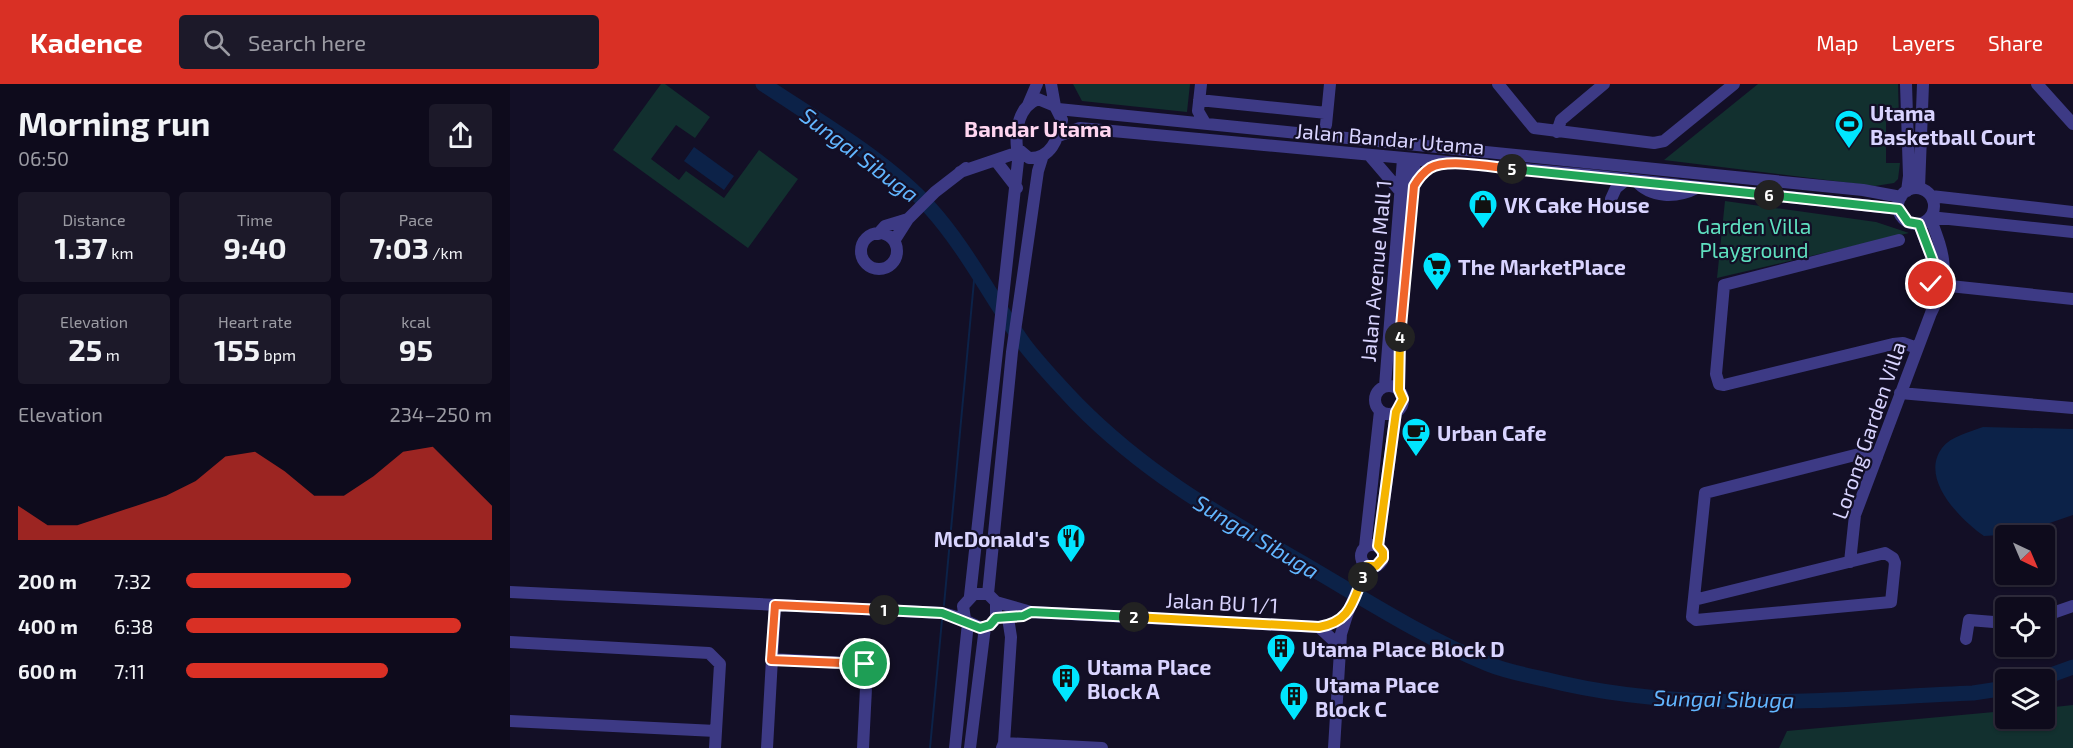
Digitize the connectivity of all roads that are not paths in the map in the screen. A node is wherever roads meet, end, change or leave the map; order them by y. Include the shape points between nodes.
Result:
1 (1037, 84) edge
2 (1051, 84) edge
3 (1201, 84) edge
4 (1330, 84) edge
5 (1498, 84) edge
6 (1604, 84) edge
7 (1734, 84) edge
8 (1906, 84) edge
9 (1923, 84) edge
10 (2037, 84) edge
11 (1199, 100) junction
12 (1028, 105) junction
13 (1057, 107) junction
14 (1327, 119) junction
15 (1205, 123) junction
16 (2073, 124) edge
17 (1557, 132) junction
18 (1313, 134) junction
19 (1058, 136) junction
20 (1337, 137) junction
21 (1018, 150) junction
22 (1409, 154) junction
23 (1043, 156) junction
24 (1370, 156) junction
25 (996, 161) junction
26 (1592, 162) junction
27 (1448, 164) junction
28 (960, 172) junction
29 (1605, 177) junction
30 (1631, 179) junction
31 (1414, 186) junction
32 (1017, 188) junction
33 (1400, 191) junction
34 (1907, 196) junction
35 (1931, 196) junction
36 (1611, 199) dead end
37 (2073, 212) edge
38 (910, 217) junction
39 (1925, 220) junction
40 (2073, 232) edge
41 (878, 234) junction
42 (1899, 240) dead end
43 (894, 241) junction
44 (1937, 285) junction
45 (2073, 299) edge
46 (1917, 348) junction
47 (1385, 386) junction
48 (1399, 390) junction
49 (1900, 393) junction
50 (2073, 408) edge
51 (1380, 411) junction
52 (1396, 412) junction
53 (1876, 457) junction
54 (1371, 546) junction
55 (1850, 562) junction
56 (1368, 566) junction
57 (510, 592) edge
58 (992, 598) junction
59 (1694, 600) junction
60 (966, 601) junction
61 (775, 605) junction
62 (2073, 606) edge
63 (1031, 612) junction
64 (2055, 612) edge
65 (942, 613) junction
66 (1346, 617) junction
67 (1002, 618) junction
68 (966, 621) junction
69 (1995, 622) edge
70 (985, 627) junction
71 (1322, 630) junction
72 (1966, 639) dead end
73 (510, 642) edge
74 (1339, 651) junction
75 (771, 660) junction
76 (510, 721) edge
77 (716, 731) junction
78 (1003, 746) edge
79 (1071, 747) edge
80 (715, 748) edge
81 (767, 748) edge
82 (863, 748) edge
83 (955, 748) edge
84 (970, 748) edge
85 (1102, 748) edge
86 (1334, 748) edge

1 - 12 street
2 - 13 street
3 - 11 street
4 - 14 street
5 - 17 street via 1534,128
6 - 17 street via 1561,120
7 - 17 street via 1659,142
8 - 34 street
9 - 34 street
10 - 16 street
11 - 14 street
11 - 15 street via 1198,111
12 - 13 street via 1038,99
12 - 21 street via 1017,126
13 - 15 street, Jalan Bandar Utama
13 - 19 street via 1062,120
14 - 18 street
14 - 20 street
15 - 18 street, Jalan Bandar Utama
18 - 20 street, Jalan Bandar Utama
19 - 23 street
19 - 24 street, Jalan Bandar Utama via 1080,128
20 - 22 street, Jalan Bandar Utama via 1361,139
21 - 23 street via 1029,158
21 - 25 street
21 - 28 street via 969,165
21 - 32 street
22 - 24 street, Jalan Bandar Utama
22 - 26 street via 1460,149
22 - 27 street, Jalan Bandar Utama
22 - 31 street, Jalan Avenue Mall 1
22 - 33 street, Jalan Avenue Mall 1
23 - 58 street via 1012,352
24 - 33 street
25 - 28 street
25 - 32 street
26 - 29 street
26 - 34 street
27 - 29 street, Jalan Bandar Utama
27 - 31 street via 1430,168
28 - 38 street
29 - 30 street, Jalan Bandar Utama
30 - 34 street, Jalan Bandar Utama via 1698,187
30 - 36 street via 1616,188
31 - 48 street, Jalan Avenue Mall 1 via 1401,320
32 - 60 street
33 - 47 street, Jalan Avenue Mall 1
34 - 35 street, Jalan Bandar Utama
34 - 39 street via 1908,222
35 - 37 street, Jalan Bandar Utama
35 - 39 street via 1934,207
38 - 41 street via 885,226
38 - 43 street
39 - 40 street
39 - 44 street, Lorong Garden Villa via 1945,256
41 - 43 street
41 - 43 street via 868,238 862,248 864,259 872,267 883,269 893,262 897,252
42 - 46 street via 1728,283 1723,289 1716,374 1719,384 1724,385 1893,344
44 - 45 street
44 - 46 street, Lorong Garden Villa
46 - 49 street, Lorong Garden Villa
47 - 48 street
47 - 51 street via 1377,391 1374,400
48 - 52 street via 1402,403
49 - 50 street
49 - 53 street, Lorong Garden Villa
51 - 52 street
51 - 54 street
52 - 54 street
53 - 55 street, Lorong Garden Villa via 1855,514
53 - 59 street via 1863,453 1705,493
54 - 56 street via 1360,556
54 - 56 street via 1383,552 1382,561
55 - 59 street
55 - 59 street via 1885,553 1893,558 1891,602 1696,620 1692,616
56 - 66 street
57 - 61 street
58 - 60 street via 978,592
58 - 63 street, Jalan BU 1/1
58 - 67 street
60 - 65 street
60 - 68 street
61 - 65 street
61 - 75 street
62 - 64 street
63 - 67 street
63 - 71 street, Jalan BU 1/1
65 - 68 street
66 - 71 street
66 - 74 street
67 - 70 street
67 - 78 street via 1011,637
68 - 70 street
68 - 83 street
69 - 72 street via 1969,620
70 - 84 street
71 - 74 street
73 - 77 street via 709,653 720,664
74 - 86 street
75 - 81 street
75 - 82 street via 865,664
76 - 77 street
77 - 80 street
78 - 79 street
79 - 85 street

